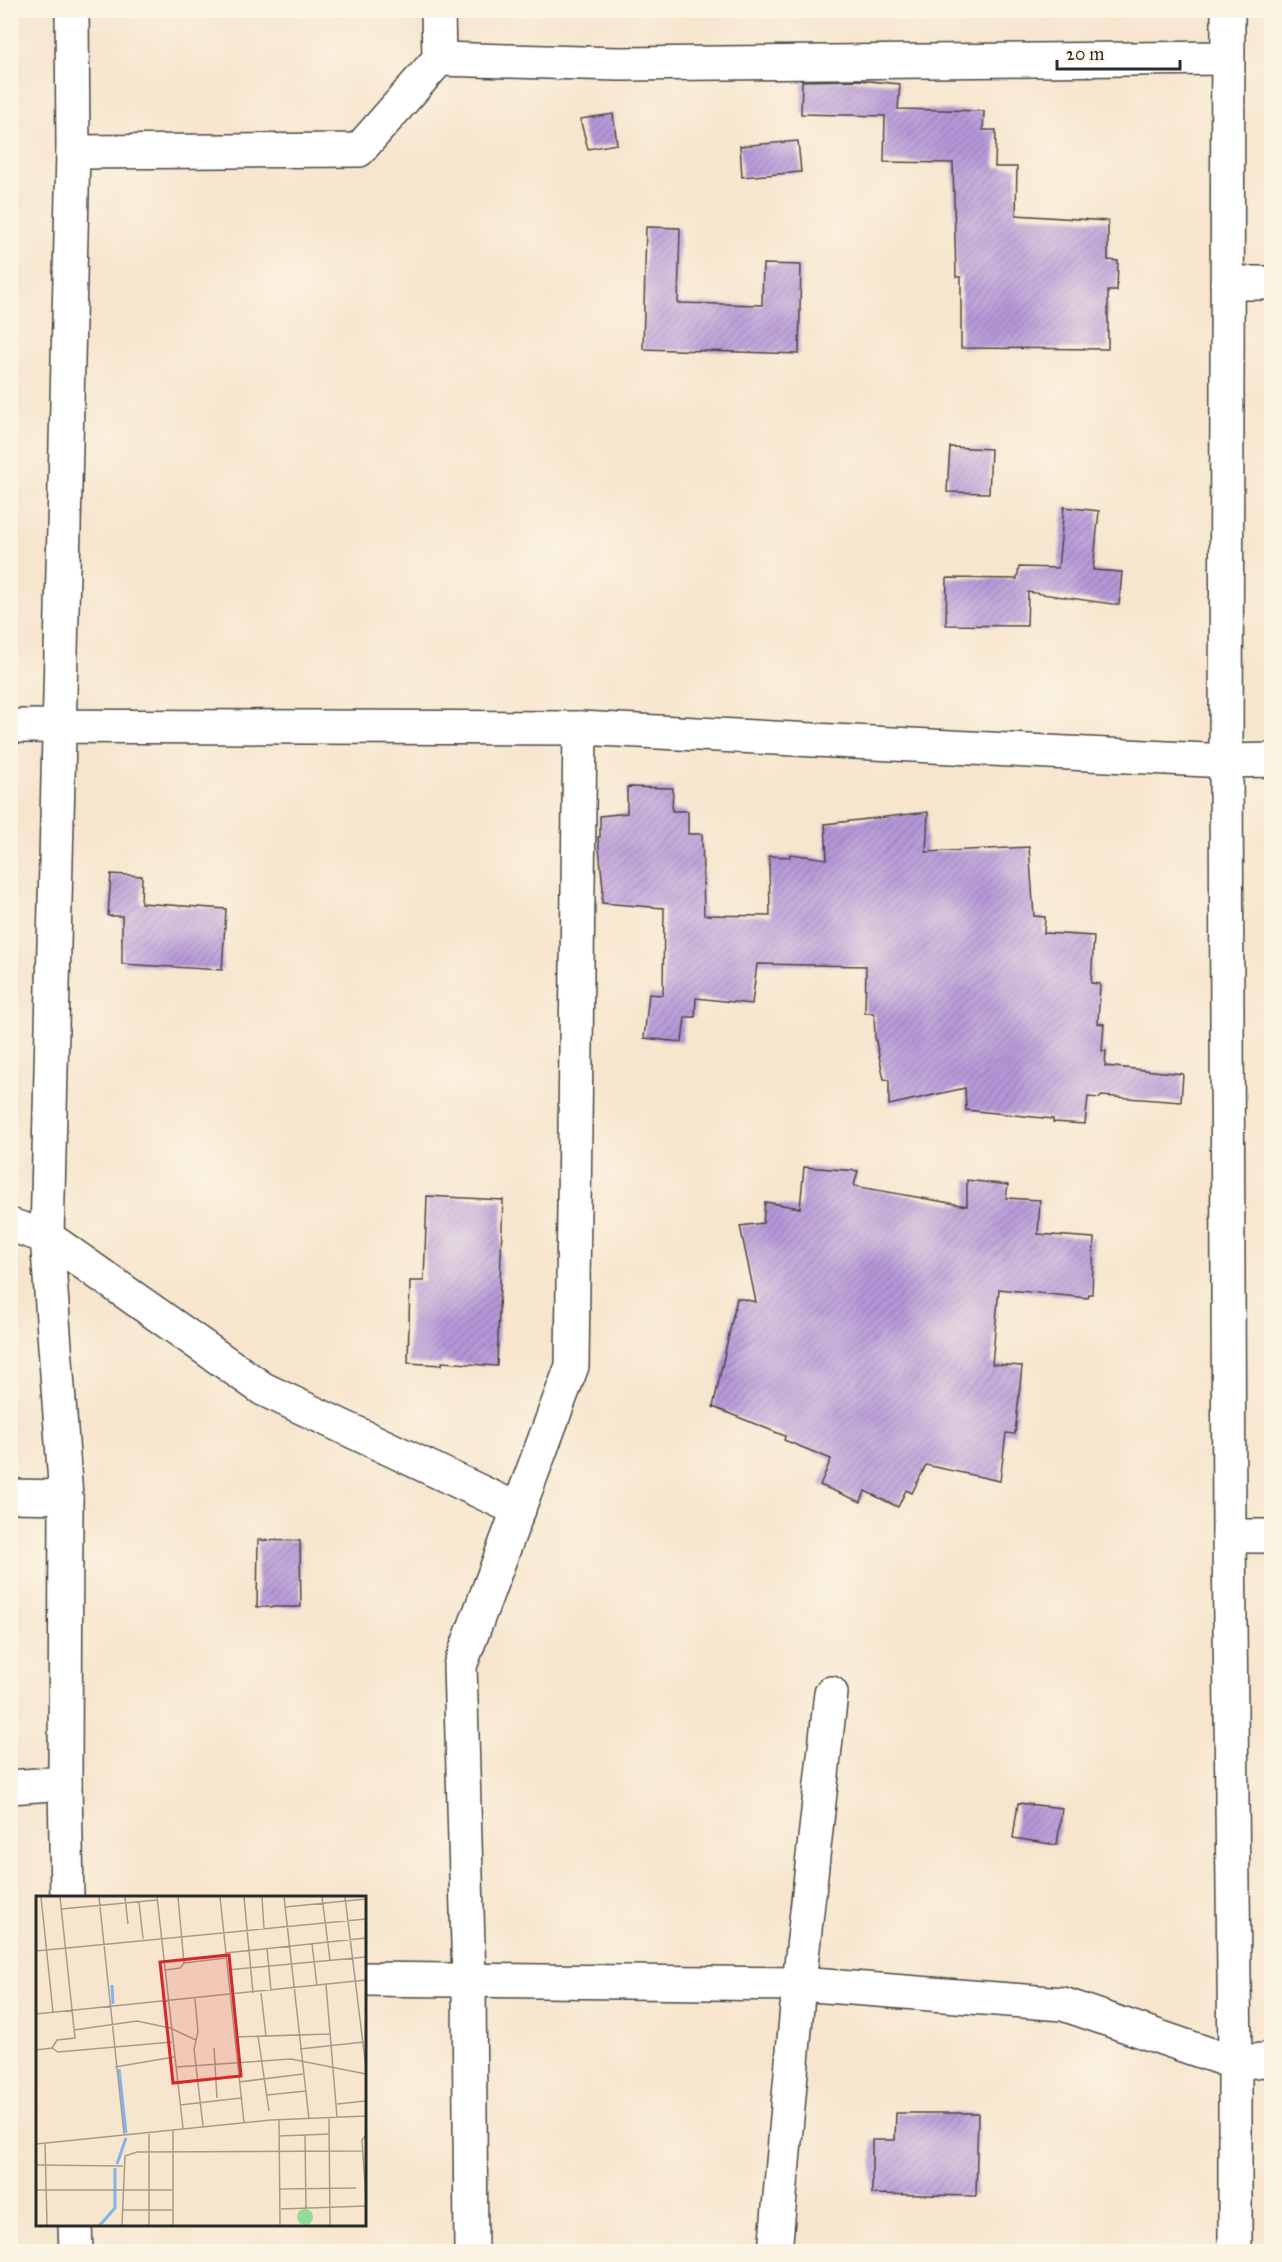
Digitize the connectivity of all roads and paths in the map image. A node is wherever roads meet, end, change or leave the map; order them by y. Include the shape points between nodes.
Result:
1 (72, 10) edge
2 (438, 10) edge
3 (1228, 10) edge
4 (1227, 58) junction
5 (439, 59) junction
6 (73, 152) junction
7 (1227, 283) junction
8 (1272, 284) edge
9 (10, 726) edge
10 (59, 727) junction
11 (580, 728) junction
12 (1272, 760) edge
13 (1226, 761) junction
14 (10, 1225) edge
15 (47, 1238) junction
16 (10, 1496) edge
17 (66, 1497) junction
18 (519, 1510) junction
19 (1229, 1536) junction
20 (1272, 1536) edge
21 (831, 1693) dead end
22 (64, 1783) junction
23 (10, 1787) edge
24 (67, 1896) edge
25 (366, 1979) edge
26 (469, 1980) junction
27 (799, 1983) junction
28 (1272, 2059) edge
29 (1235, 2063) junction
30 (75, 2226) edge
31 (76, 2252) edge
32 (471, 2252) edge
33 (775, 2252) edge
34 (1235, 2252) edge

1 - 6 street
2 - 5 street
3 - 4 street
4 - 5 street via 618,64
4 - 7 street
5 - 6 street via 359,150
6 - 10 street
7 - 8 street
7 - 13 street
9 - 10 street
10 - 11 street
10 - 15 street
11 - 13 street
11 - 18 street via 572,1366
12 - 13 street
13 - 19 street
14 - 15 street
15 - 17 street
15 - 18 street via 262,1389
16 - 17 street
17 - 22 street
18 - 26 street via 460,1666
19 - 20 street
19 - 29 street
21 - 27 street
22 - 23 street
22 - 24 street
25 - 26 street
26 - 27 street
26 - 32 street
27 - 29 street via 1063,2004
27 - 33 street
28 - 29 street
29 - 34 street
30 - 31 street

